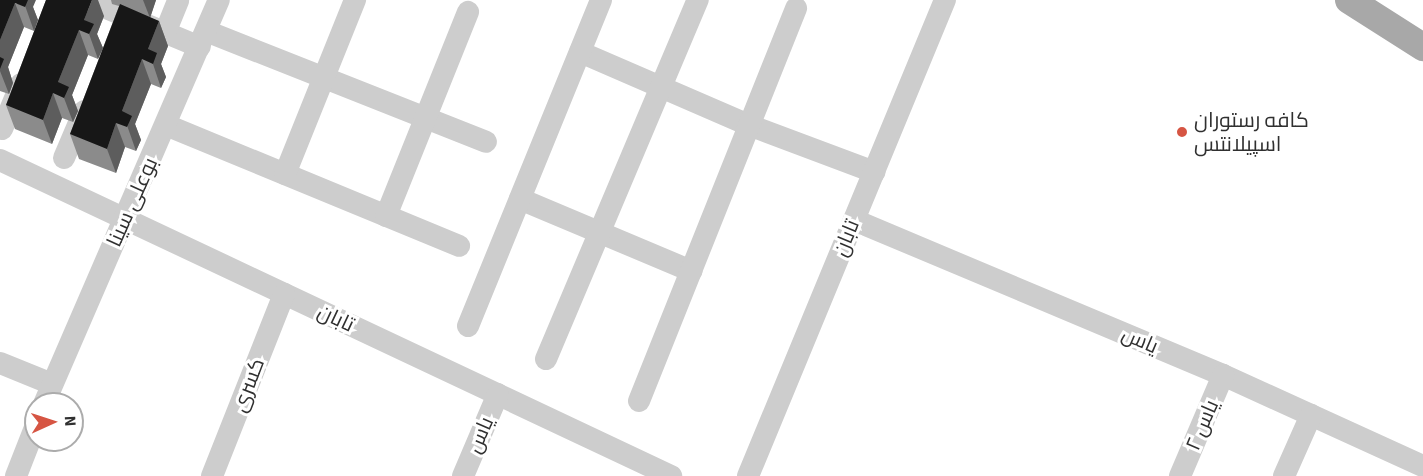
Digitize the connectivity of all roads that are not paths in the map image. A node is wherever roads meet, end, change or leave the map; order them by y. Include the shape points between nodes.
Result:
1 (87, 0) edge
2 (178, 0) edge
3 (219, 0) edge
4 (355, 0) edge
5 (601, 0) edge
6 (698, 0) edge
7 (945, 0) edge
8 (1349, 0) edge
9 (796, 8) dead end
10 (468, 12) dead end
11 (124, 15) junction
12 (165, 33) junction
13 (114, 37) edge
14 (203, 39) junction
15 (1423, 47) edge
16 (580, 52) junction
17 (29, 65) edge
18 (323, 77) junction
19 (661, 87) junction
20 (92, 92) edge
21 (427, 118) junction
22 (166, 125) junction
23 (749, 125) junction
24 (2, 129) dead end
25 (486, 142) dead end
26 (64, 158) dead end
27 (0, 160) edge
28 (874, 172) junction
29 (285, 174) junction
30 (520, 199) junction
31 (386, 216) junction
32 (125, 219) junction
33 (854, 220) junction
34 (599, 232) junction
35 (459, 246) dead end
36 (691, 271) junction
37 (284, 294) junction
38 (468, 326) dead end
39 (546, 359) dead end
40 (0, 363) edge
41 (1224, 375) junction
42 (45, 392) edge
43 (49, 392) edge
44 (498, 394) junction
45 (639, 401) dead end
46 (1311, 415) junction
47 (25, 452) edge
48 (1423, 466) edge
49 (16, 476) edge
50 (212, 476) edge
51 (463, 476) edge
52 (671, 476) edge
53 (748, 476) edge
54 (1180, 476) edge
55 (1284, 476) edge

1 - 11 street
2 - 12 street
3 - 14 street, بوعلی سینا
4 - 18 street
5 - 16 street
6 - 19 street
7 - 28 street, تابان
8 - 15 main road
9 - 23 street
10 - 21 street
11 - 12 street
11 - 13 street
12 - 14 street
14 - 18 street
14 - 22 street, بوعلی سینا
16 - 19 street
16 - 30 street
17 - 24 street
18 - 21 street
18 - 29 street
19 - 23 street
19 - 34 street
20 - 26 street
21 - 25 street
21 - 31 street
22 - 29 street
22 - 32 street, بوعلی سینا
23 - 28 street
23 - 36 street
27 - 32 street, تابان
28 - 33 street, تابان
29 - 31 street
30 - 34 street
30 - 38 street
31 - 35 street
32 - 37 street, تابان
32 - 43 street, بوعلی سینا
33 - 41 street, یاس
33 - 53 street, تابان
34 - 36 street
34 - 39 street
36 - 45 street
37 - 44 street, تابان
37 - 50 street, کسری
40 - 42 street
41 - 46 street, یاس
41 - 54 street, یاس ۲
44 - 51 street, یاس
44 - 52 street, تابان
46 - 48 street, یاس
46 - 55 street
47 - 49 street

